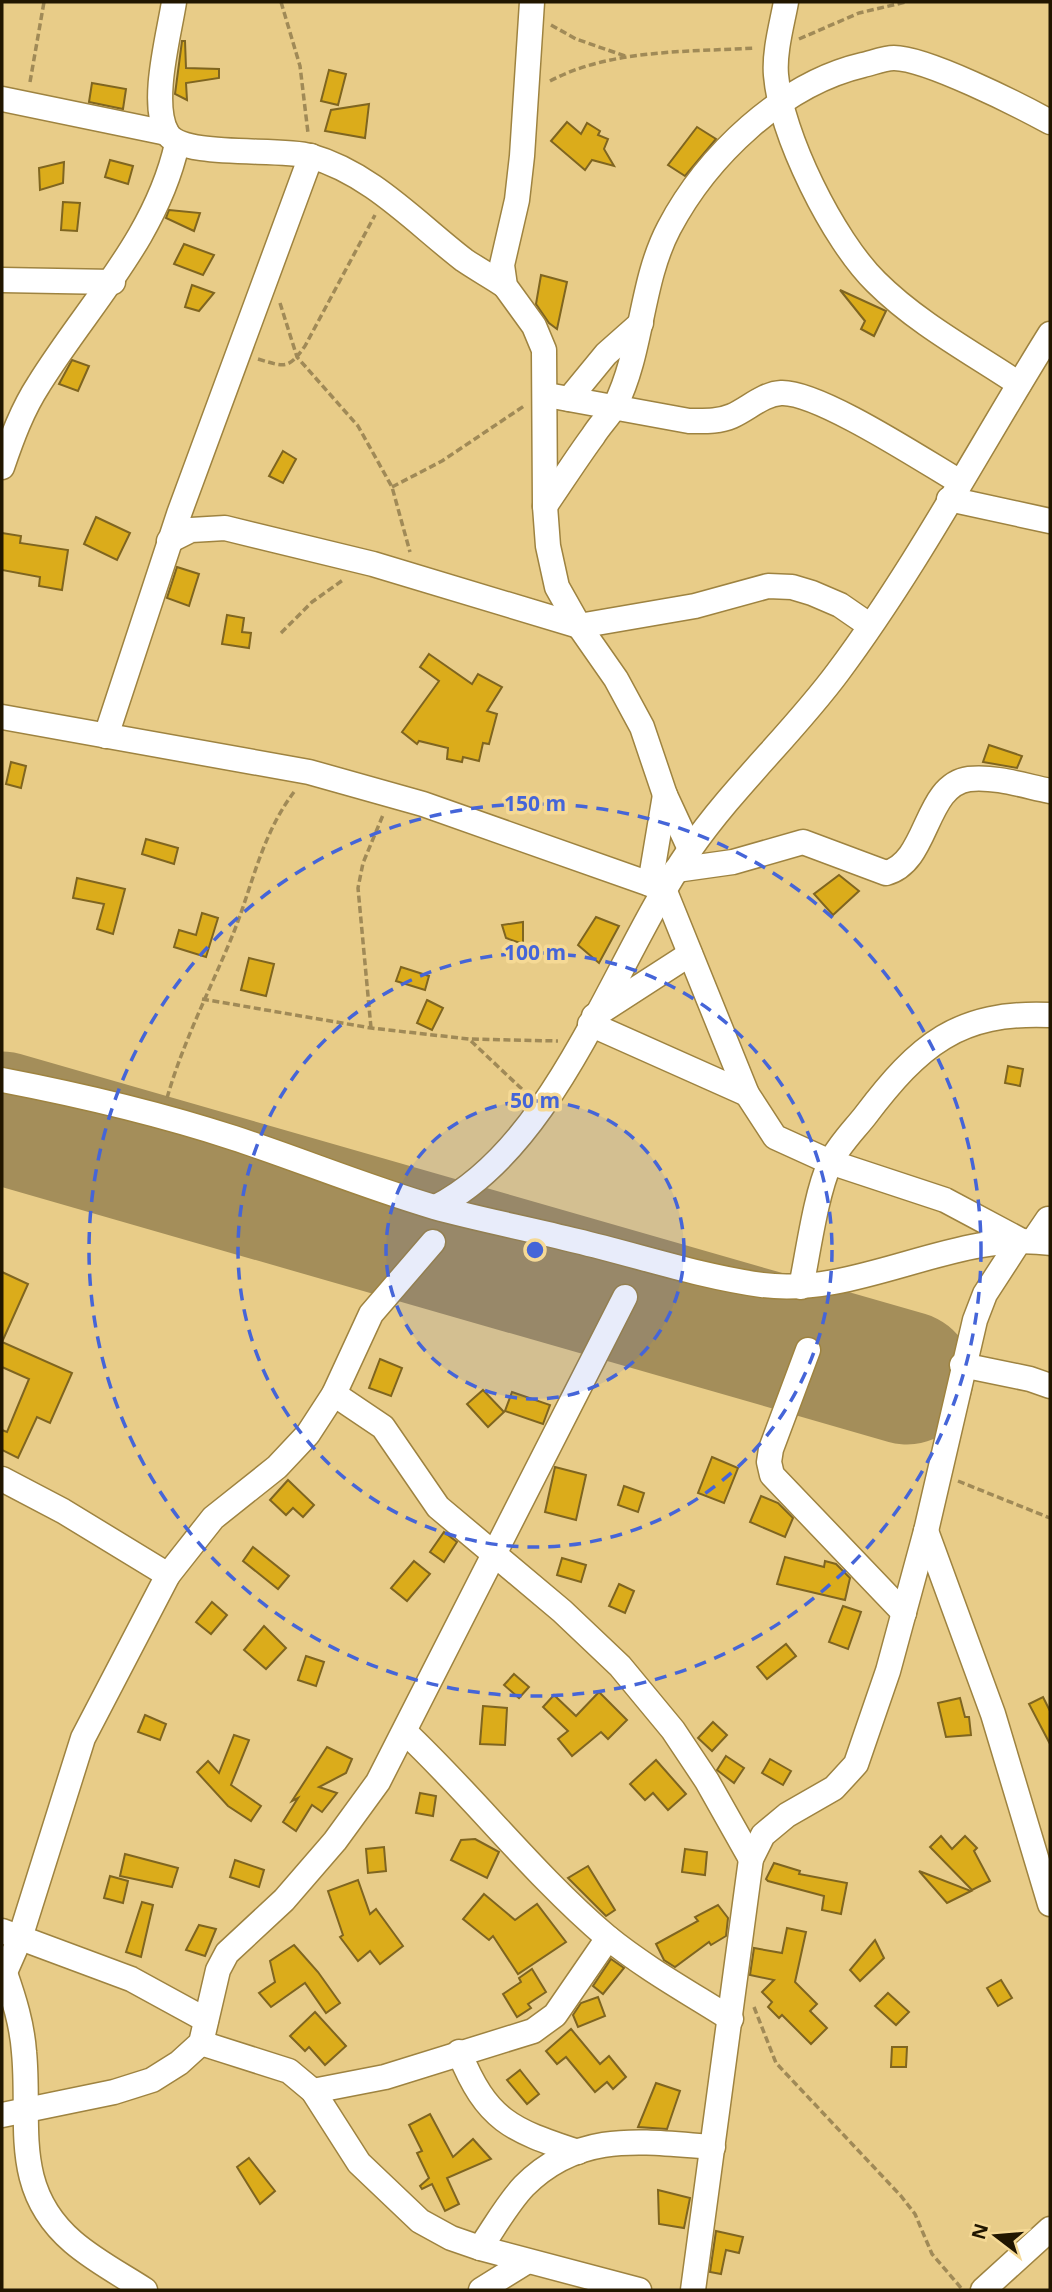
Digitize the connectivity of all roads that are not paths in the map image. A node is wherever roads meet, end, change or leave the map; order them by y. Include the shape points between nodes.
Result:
1 (174, 2) edge
2 (786, 2) edge
3 (531, 6) edge
4 (2, 99) edge
5 (779, 102) junction
6 (1050, 122) edge
7 (172, 138) junction
8 (311, 156) junction
9 (2, 280) edge
10 (113, 282) junction
11 (505, 286) junction
12 (641, 323) junction
13 (1050, 334) edge
14 (1019, 384) junction
15 (558, 396) junction
16 (614, 407) junction
17 (2, 467) edge
18 (955, 491) junction
19 (545, 506) junction
20 (1050, 522) edge
21 (169, 541) junction
22 (869, 625) junction
23 (579, 626) junction
24 (2, 717) edge
25 (106, 736) junction
26 (1050, 791) edge
27 (665, 795) junction
28 (690, 849) junction
29 (663, 881) junction
30 (690, 954) junction
31 (1050, 1015) edge
32 (588, 1027) junction
33 (2, 1080) edge
34 (747, 1094) junction
35 (830, 1162) junction
36 (436, 1207) junction
37 (1042, 1230) edge
38 (433, 1242) dead end
39 (801, 1287) junction
40 (625, 1297) dead end
41 (808, 1350) dead end
42 (962, 1365) junction
43 (1050, 1386) edge
44 (334, 1394) junction
45 (2, 1479) edge
46 (926, 1531) junction
47 (493, 1555) junction
48 (168, 1575) junction
49 (904, 1613) junction
50 (405, 1732) junction
51 (751, 1859) junction
52 (1050, 1904) edge
53 (11, 1934) edge
54 (608, 1938) junction
55 (4, 1976) edge
56 (731, 2019) junction
57 (204, 2031) junction
58 (459, 2052) junction
59 (313, 2091) junction
60 (13, 2113) edge
61 (713, 2147) junction
62 (578, 2152) junction
63 (1050, 2228) edge
64 (480, 2248) junction
65 (526, 2262) junction
66 (145, 2290) edge
67 (481, 2290) edge
68 (639, 2290) edge
69 (693, 2290) edge
70 (983, 2290) edge

1 - 7 street via 160,92 160,111
2 - 5 street via 775,71
3 - 11 street via 517,200 502,265
4 - 7 street
5 - 6 street via 846,69 893,58 954,77
5 - 12 street via 715,165 669,229
5 - 14 street via 803,165 838,233 876,282 933,327
7 - 8 street via 196,149 281,150
7 - 10 street via 171,170 155,209
8 - 11 street via 386,195 466,261
8 - 21 street
9 - 10 street
10 - 17 street via 37,386 15,428
11 - 15 street via 534,326
12 - 15 street
12 - 16 street
13 - 14 street
14 - 18 street
15 - 16 street
15 - 19 street
16 - 18 street via 711,422 769,396 795,395 842,413
16 - 19 street
18 - 20 street
18 - 22 street
19 - 23 street via 557,587
21 - 23 street via 191,530 225,528 373,564
21 - 25 street
22 - 23 street via 812,593 768,586 695,606
22 - 28 street via 837,673
23 - 27 street via 642,727
24 - 25 street
25 - 29 street via 309,772
26 - 29 street via 984,779 953,785 903,863 886,873 803,842
27 - 28 street
27 - 29 street
28 - 29 street
29 - 30 street
29 - 32 street
30 - 32 street
30 - 34 street
31 - 35 street via 999,1015 961,1026 928,1047 896,1076
32 - 34 street
32 - 36 street via 542,1109 478,1181
33 - 36 street via 161,1116
34 - 35 street via 775,1137
35 - 37 street
35 - 39 street
36 - 39 street via 705,1277
37 - 39 street via 834,1283
37 - 42 street via 985,1294
38 - 44 street via 371,1314
40 - 47 street
41 - 49 street via 771,1449 772,1475
42 - 43 street
42 - 46 street
44 - 47 street via 383,1427 438,1507
44 - 48 street via 308,1434 213,1518
45 - 48 street
46 - 49 street
46 - 52 street via 993,1714
47 - 50 street
47 - 51 street via 562,1611 629,1677 680,1740
48 - 53 street via 83,1738
49 - 51 street via 856,1764 834,1787 762,1835
50 - 54 street
50 - 57 street via 378,1782 335,1841 284,1900 227,1953 218,1969
51 - 56 street
53 - 55 street
53 - 57 street via 131,1979
54 - 56 street
54 - 58 street via 555,2015 533,2031
55 - 60 street via 19,2016 25,2053
56 - 61 street
57 - 59 street via 289,2071
57 - 60 street via 179,2063 152,2080
58 - 59 street via 385,2077
58 - 62 street via 473,2088 493,2111 518,2131
59 - 64 street via 359,2163 394,2199 420,2221
60 - 66 street via 27,2169 44,2208 73,2242
61 - 62 street via 628,2141
61 - 69 street
62 - 64 street via 536,2175
63 - 70 street
64 - 65 street
65 - 67 street
65 - 68 street

